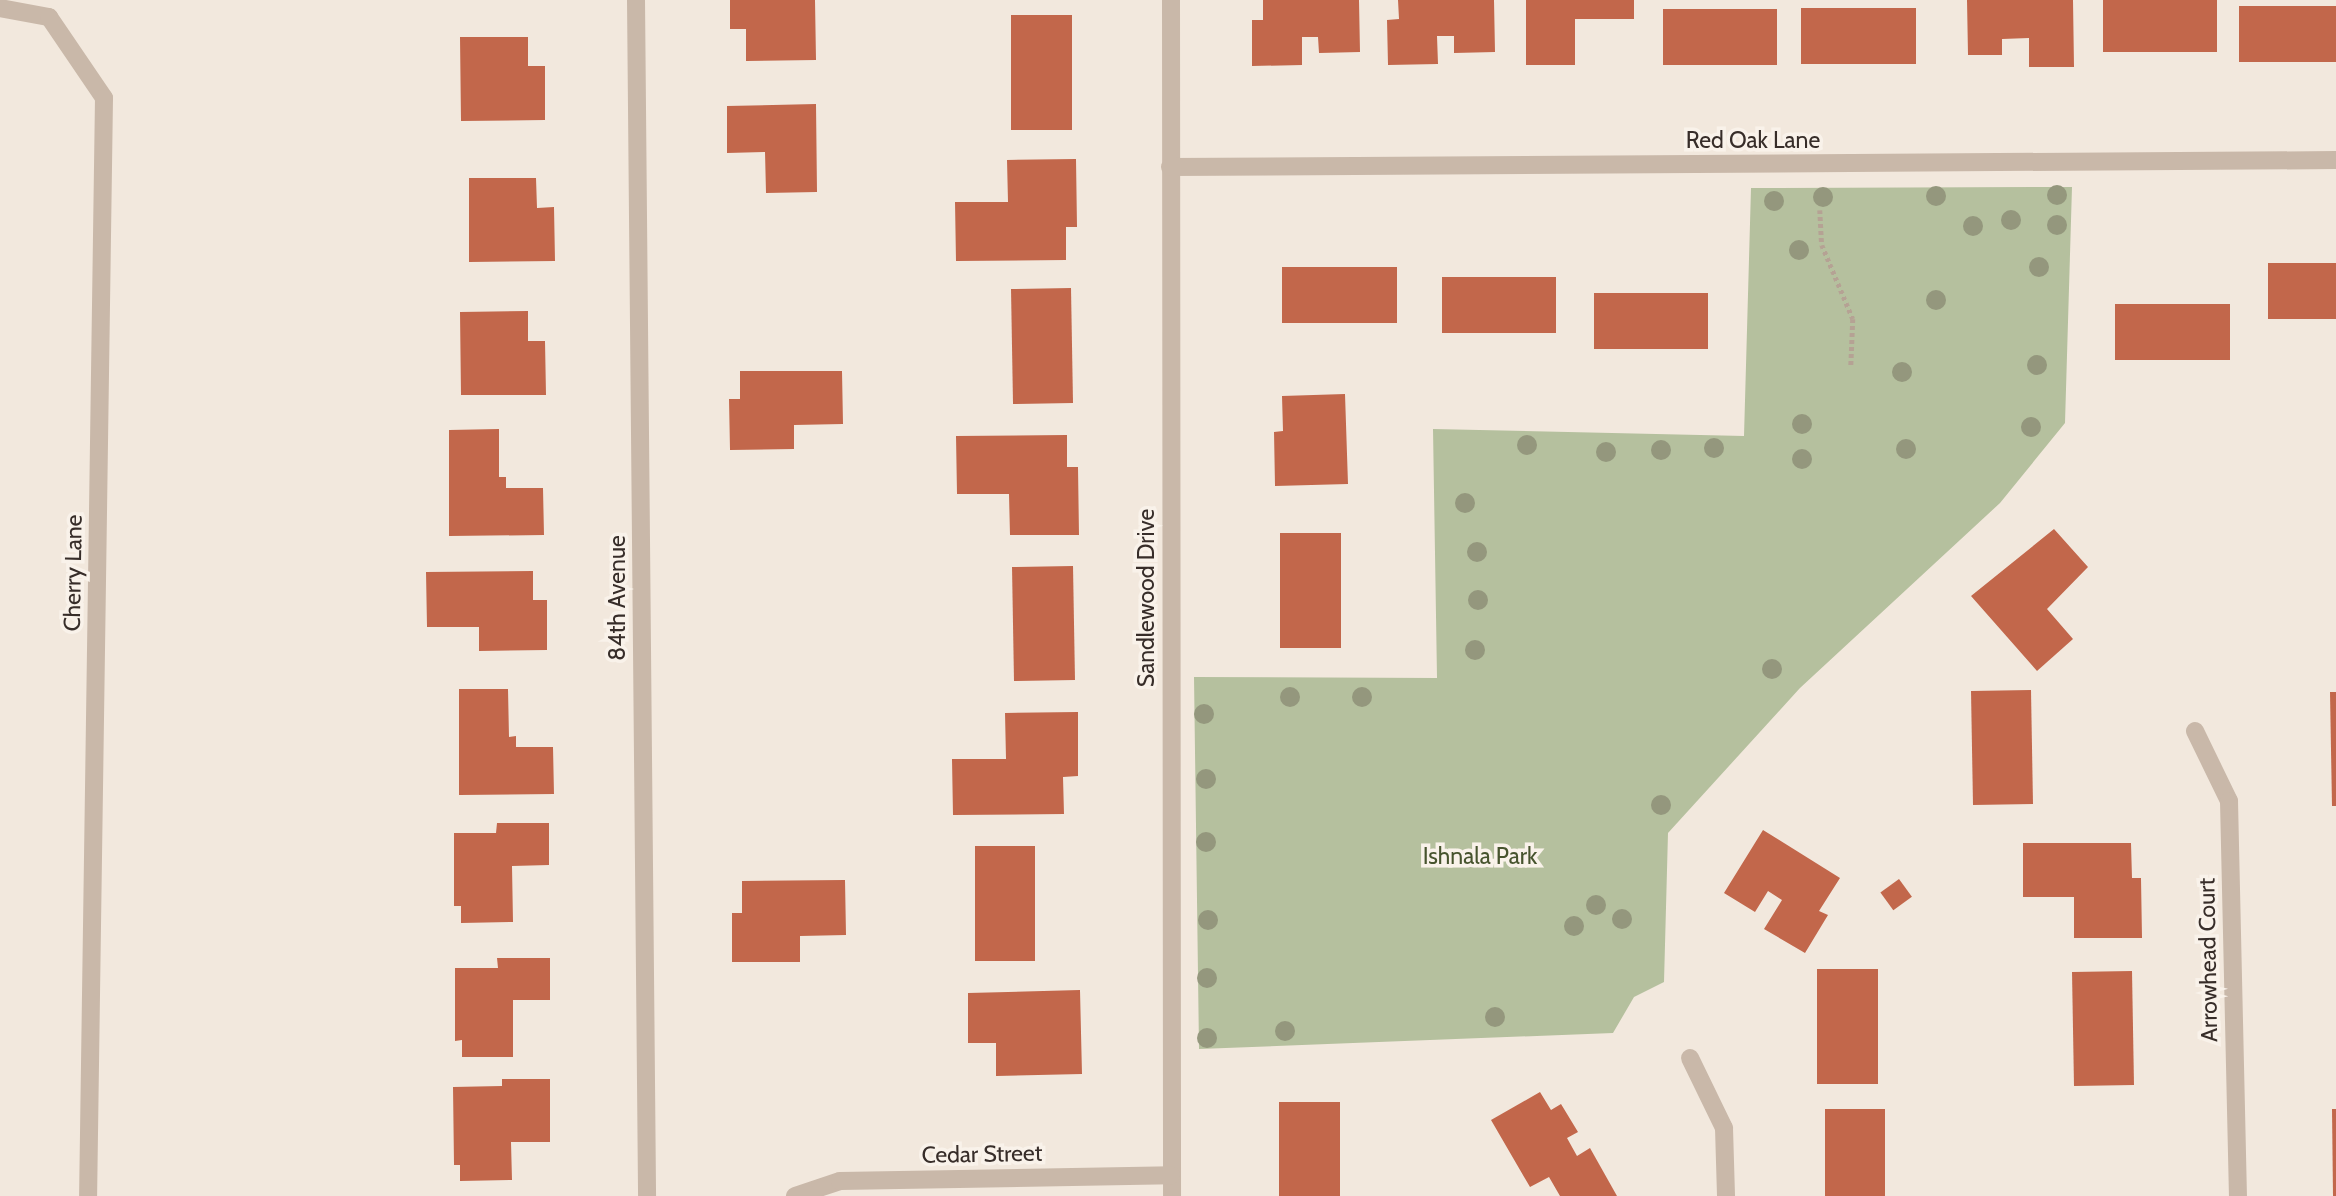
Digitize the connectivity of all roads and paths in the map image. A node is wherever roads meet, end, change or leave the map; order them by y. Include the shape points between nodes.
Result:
1 (636, 0) edge
2 (1171, 0) edge
3 (8, 6) edge
4 (2336, 160) edge
5 (1170, 167) junction
6 (1820, 210) dead end
7 (1851, 367) dead end
8 (2195, 731) dead end
9 (1690, 1058) dead end
10 (1171, 1175) junction
11 (88, 1196) edge
12 (647, 1196) edge
13 (795, 1196) edge
14 (1172, 1196) edge
15 (1726, 1196) edge
16 (2238, 1196) edge

1 - 12 street, 84th Avenue
2 - 5 street, Sandlewood Drive
3 - 11 street, Cherry Lane via 49,17 104,98
4 - 5 street, Red Oak Lane
5 - 10 street, Sandlewood Drive
6 - 7 path via 1822,246 1853,319
8 - 16 street, Arrowhead Court via 2229,800
9 - 15 street via 1724,1128
10 - 13 street, Cedar Street via 840,1181
10 - 14 street, Sandlewood Drive

